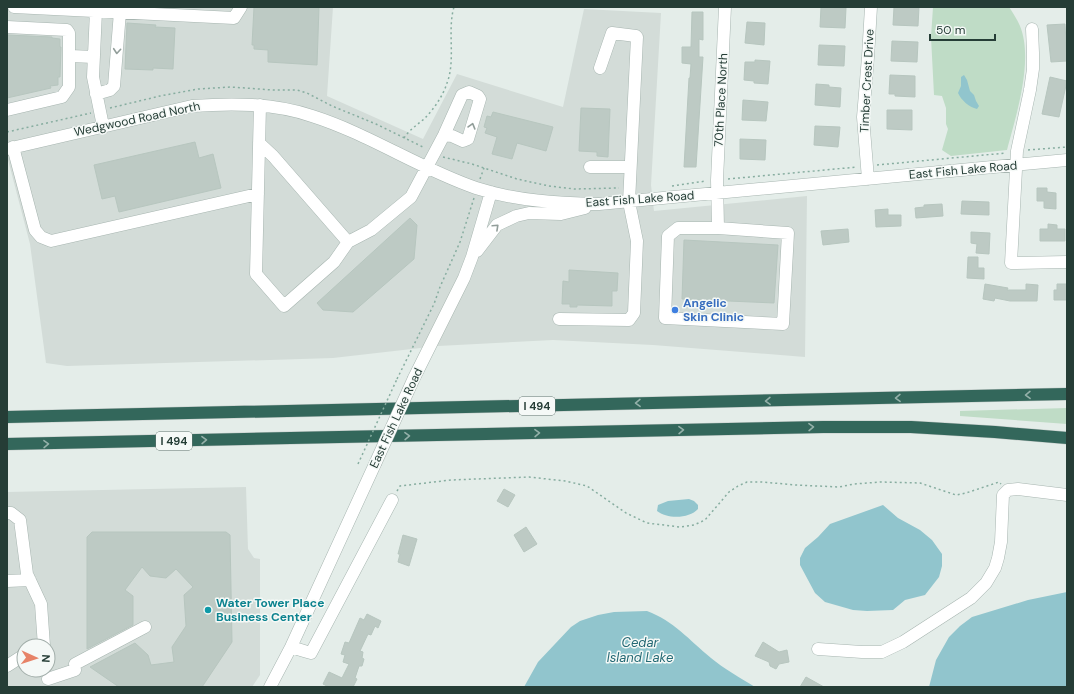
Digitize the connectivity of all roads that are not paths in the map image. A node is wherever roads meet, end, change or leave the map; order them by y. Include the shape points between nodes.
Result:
1 (14, 7) edge
2 (241, 7) edge
3 (725, 7) edge
4 (871, 7) edge
5 (46, 8) edge
6 (142, 10) edge
7 (96, 11) junction
8 (174, 11) edge
9 (120, 12) junction
10 (7, 27) edge
11 (1032, 29) dead end
12 (70, 56) junction
13 (94, 57) junction
14 (600, 68) dead end
15 (96, 94) junction
16 (260, 105) junction
17 (7, 110) edge
18 (103, 126) junction
19 (444, 135) dead end
20 (259, 143) junction
21 (10, 148) edge
22 (1067, 160) edge
23 (1016, 165) junction
24 (426, 166) junction
25 (590, 167) dead end
26 (630, 167) junction
27 (868, 179) junction
28 (491, 192) junction
29 (717, 193) junction
30 (258, 194) junction
31 (629, 202) junction
32 (599, 204) junction
33 (718, 228) junction
34 (348, 242) junction
35 (472, 257) junction
36 (1067, 262) edge
37 (559, 319) dead end
38 (1067, 394) edge
39 (7, 417) edge
40 (1067, 438) edge
41 (7, 444) edge
42 (1067, 495) edge
43 (392, 500) road end
44 (7, 513) edge
45 (30, 580) junction
46 (7, 581) edge
47 (145, 627) dead end
48 (42, 638) edge
49 (291, 647) junction
50 (818, 649) dead end
51 (16, 660) edge
52 (7, 666) edge
53 (47, 679) edge
54 (270, 687) edge

1 - 5 street
2 - 8 street via 234,18
3 - 29 street, 70th Place North
4 - 27 street, Timber Crest Drive via 863,117
5 - 7 street
6 - 8 street
6 - 9 street
7 - 9 street
7 - 13 street
9 -> 15 street via 114,86 110,90
10 - 12 street via 67,30
11 - 23 street via 1033,69
12 - 13 street
12 - 17 street via 69,87 62,97
13 - 15 street via 93,77
14 - 26 street via 612,33 637,37
15 - 18 street
16 - 18 street, Wedgwood Road North via 222,103 192,106
16 - 20 street
16 - 24 street, Wedgwood Road North via 303,113 334,123
18 - 21 street, Wedgwood Road North
19 - 24 street
20 - 30 street
20 - 34 street
21 - 30 street via 35,230 41,237 51,241
22 - 23 street, East Fish Lake Road
23 - 27 street, East Fish Lake Road
23 - 36 street via 1011,264
24 - 28 street, Wedgwood Road North via 453,179
24 - 34 street via 411,197 371,230
25 - 26 street
26 - 31 street
27 - 29 street, East Fish Lake Road
28 - 32 street, East Fish Lake Road via 548,202
28 - 35 street, East Fish Lake Road
29 - 31 street, East Fish Lake Road
29 - 33 street, 70th Place North
30 - 34 street via 256,274 284,306 334,262
31 - 32 street, East Fish Lake Road
31 - 37 street via 637,241 634,313 629,320
35 -> 32 street via 498,225 516,216 529,213 562,214
33 - 33 street via 788,233 783,324 664,318 668,236 678,228
35 - 49 street, East Fish Lake Road, bridge
38 -> 39 highway, I 494
41 -> 40 highway, I 494 via 823,427 911,428
42 - 50 street via 1008,490 1003,496 998,558 986,583 971,598 903,642 882,652
43 - 49 street via 311,653
44 - 45 street via 20,520
45 - 46 street
45 - 48 street via 40,604
47 - 53 street via 75,667
49 - 54 street, East Fish Lake Road
51 - 52 street

